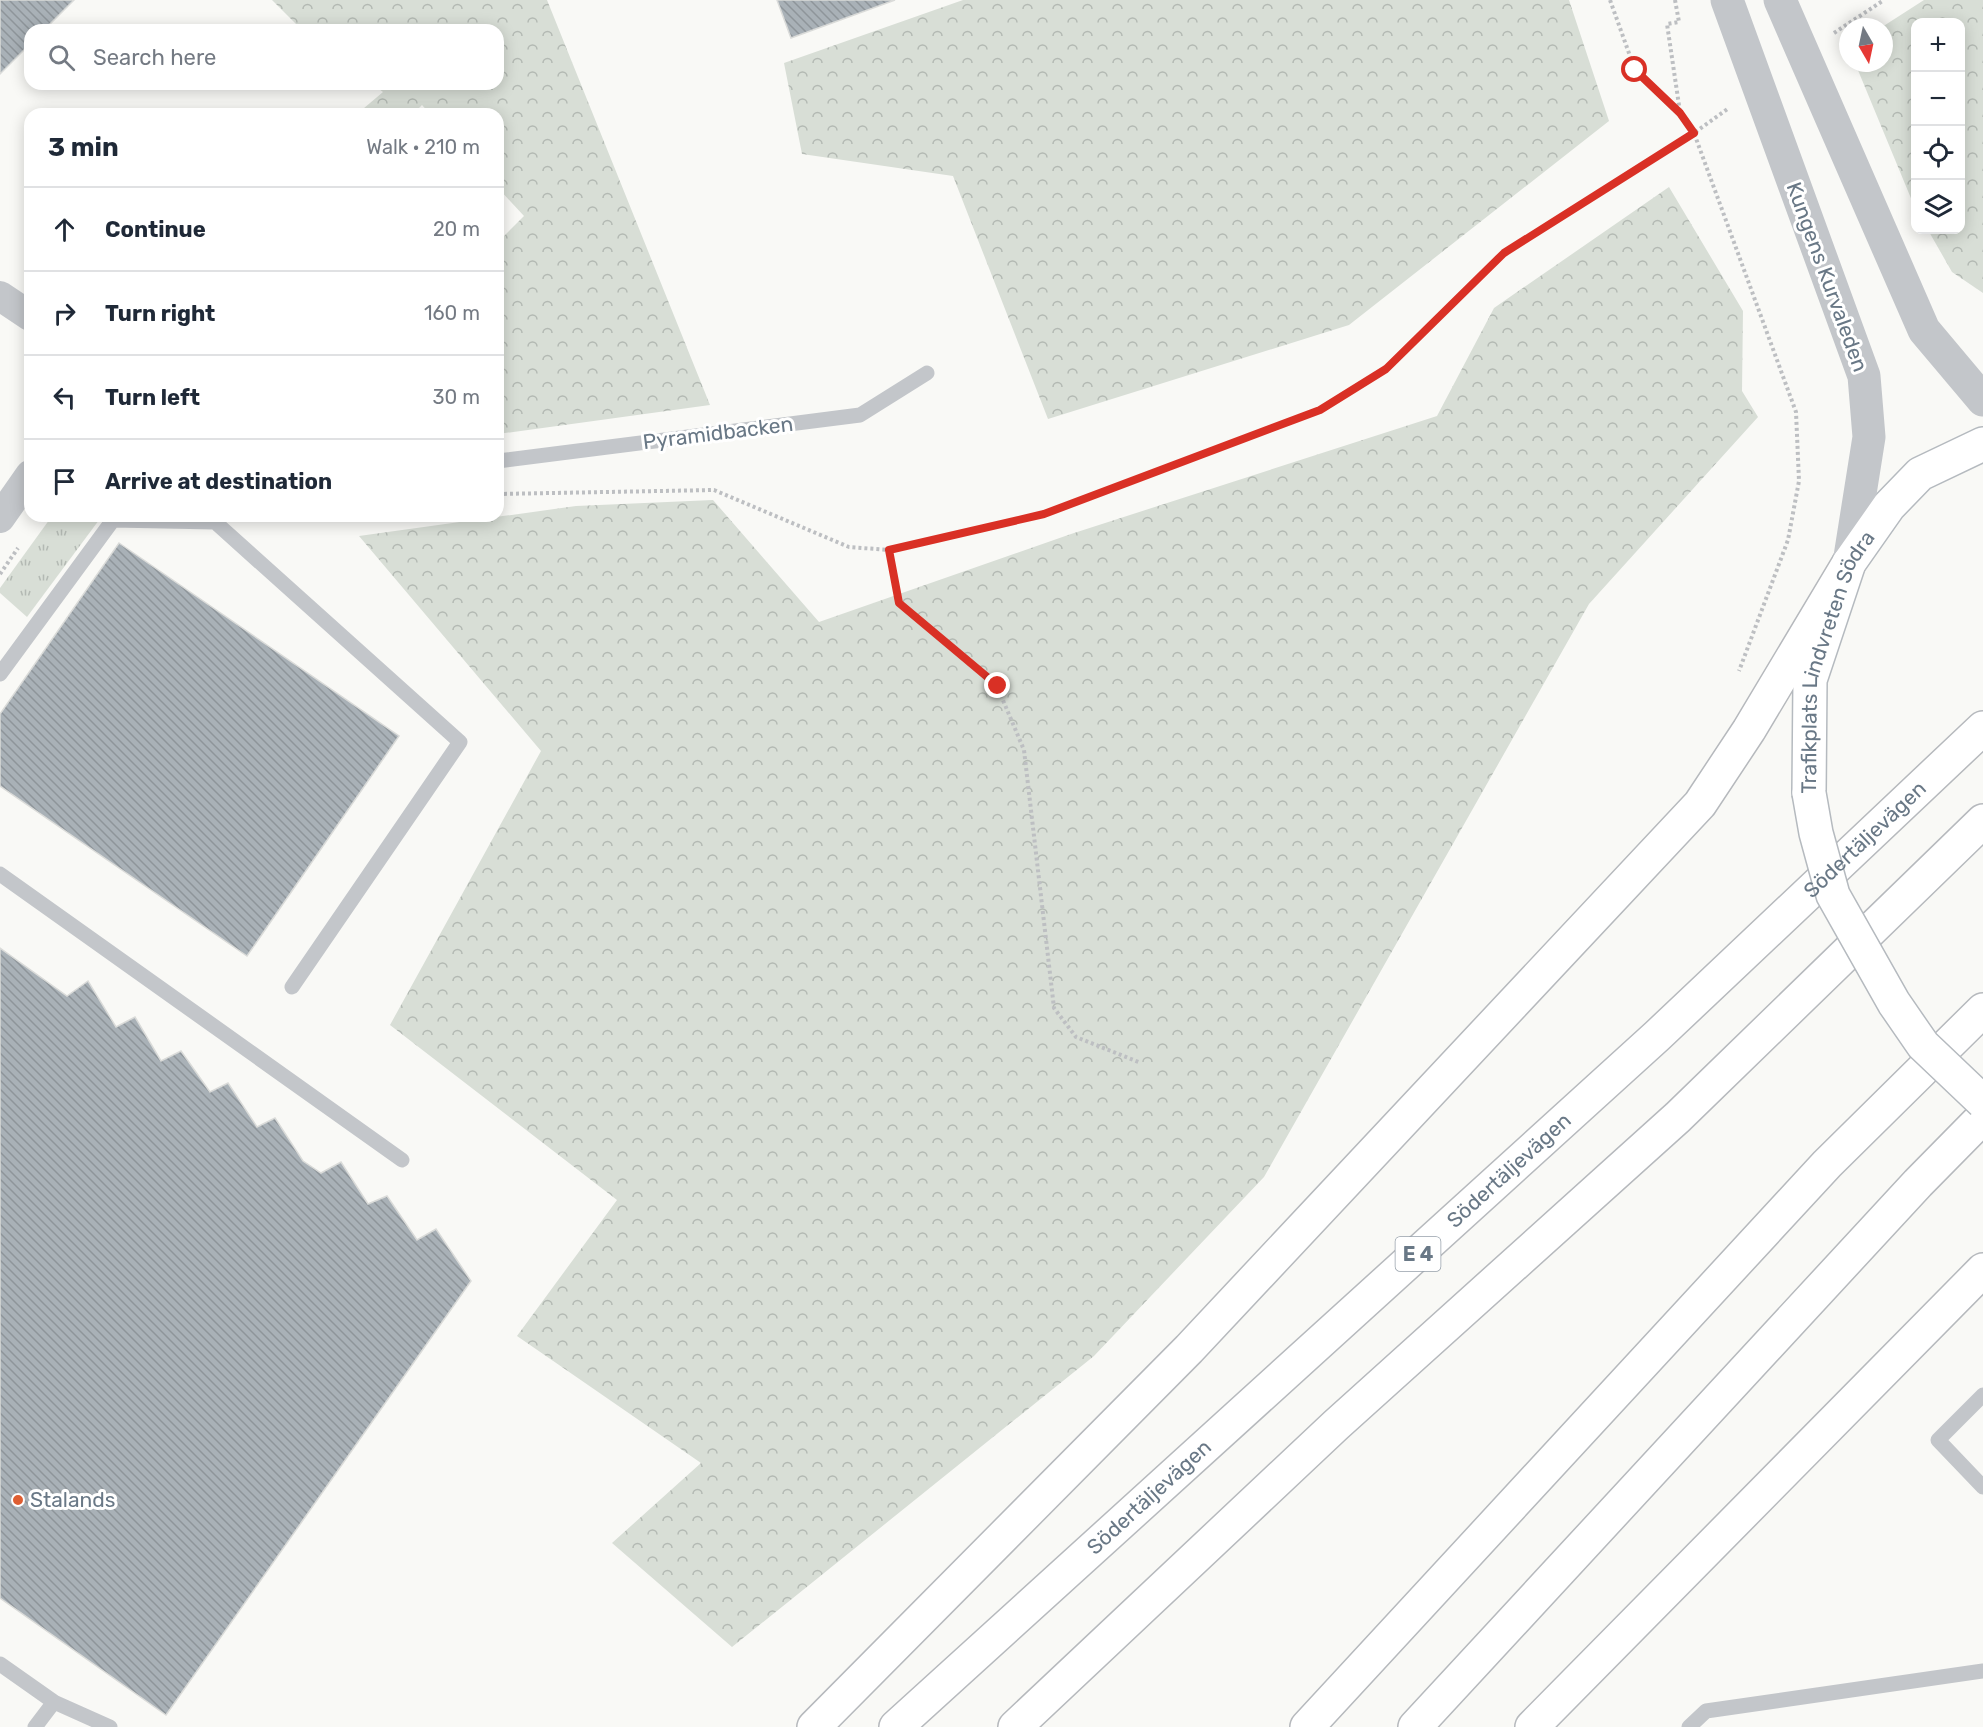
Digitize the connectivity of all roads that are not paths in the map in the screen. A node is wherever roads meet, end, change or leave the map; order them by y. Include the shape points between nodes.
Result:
1 (1727, 0) edge
2 (1780, 0) edge
3 (0, 296) edge
4 (24, 312) edge
5 (927, 373) dead end
6 (1983, 400) edge
7 (1983, 444) edge
8 (504, 460) edge
9 (24, 484) edge
10 (0, 518) edge
11 (112, 522) edge
12 (219, 522) edge
13 (1849, 563) junction
14 (0, 674) edge
15 (1983, 728) edge
16 (1983, 821) edge
17 (0, 874) edge
18 (292, 987) dead end
19 (1983, 1010) edge
20 (1983, 1102) edge
21 (1983, 1117) edge
22 (402, 1160) dead end
23 (1983, 1270) edge
24 (1983, 1395) edge
25 (1983, 1487) edge
26 (0, 1664) edge
27 (1983, 1671) edge
28 (54, 1702) junction
29 (35, 1727) edge
30 (110, 1727) edge
31 (814, 1727) edge
32 (896, 1727) edge
33 (1015, 1727) edge
34 (1307, 1727) edge
35 (1415, 1727) edge
36 (1532, 1727) edge
37 (1689, 1727) edge

1 - 13 street, Kungens Kurvaleden via 1864,376 1869,437
2 - 6 street via 1924,330
3 - 4 street
5 - 8 lane, Pyramidbacken via 860,415
7 - 13 main road, Trafikplats Lindvreten Södra via 1920,474 1890,506
9 - 10 street
11 - 14 lane
12 - 18 lane via 460,742
13 - 20 main road, Trafikplats Lindvreten Södra, bridge via 1810,680 1809,793 1816,833 1833,895 1894,1004 1923,1045
13 - 31 main road via 1700,804 1189,1350
15 - 32 main road, Södertäljevägen / E 4 via 1623,1067
16 - 33 main road via 1678,1117 1336,1425
17 - 22 lane
19 - 34 main road via 1827,1164
21 - 35 main road via 1918,1182
23 - 36 main road
24 - 25 lane via 1938,1440
26 - 28 lane
27 - 37 lane via 1706,1711
28 - 29 lane
28 - 30 lane

